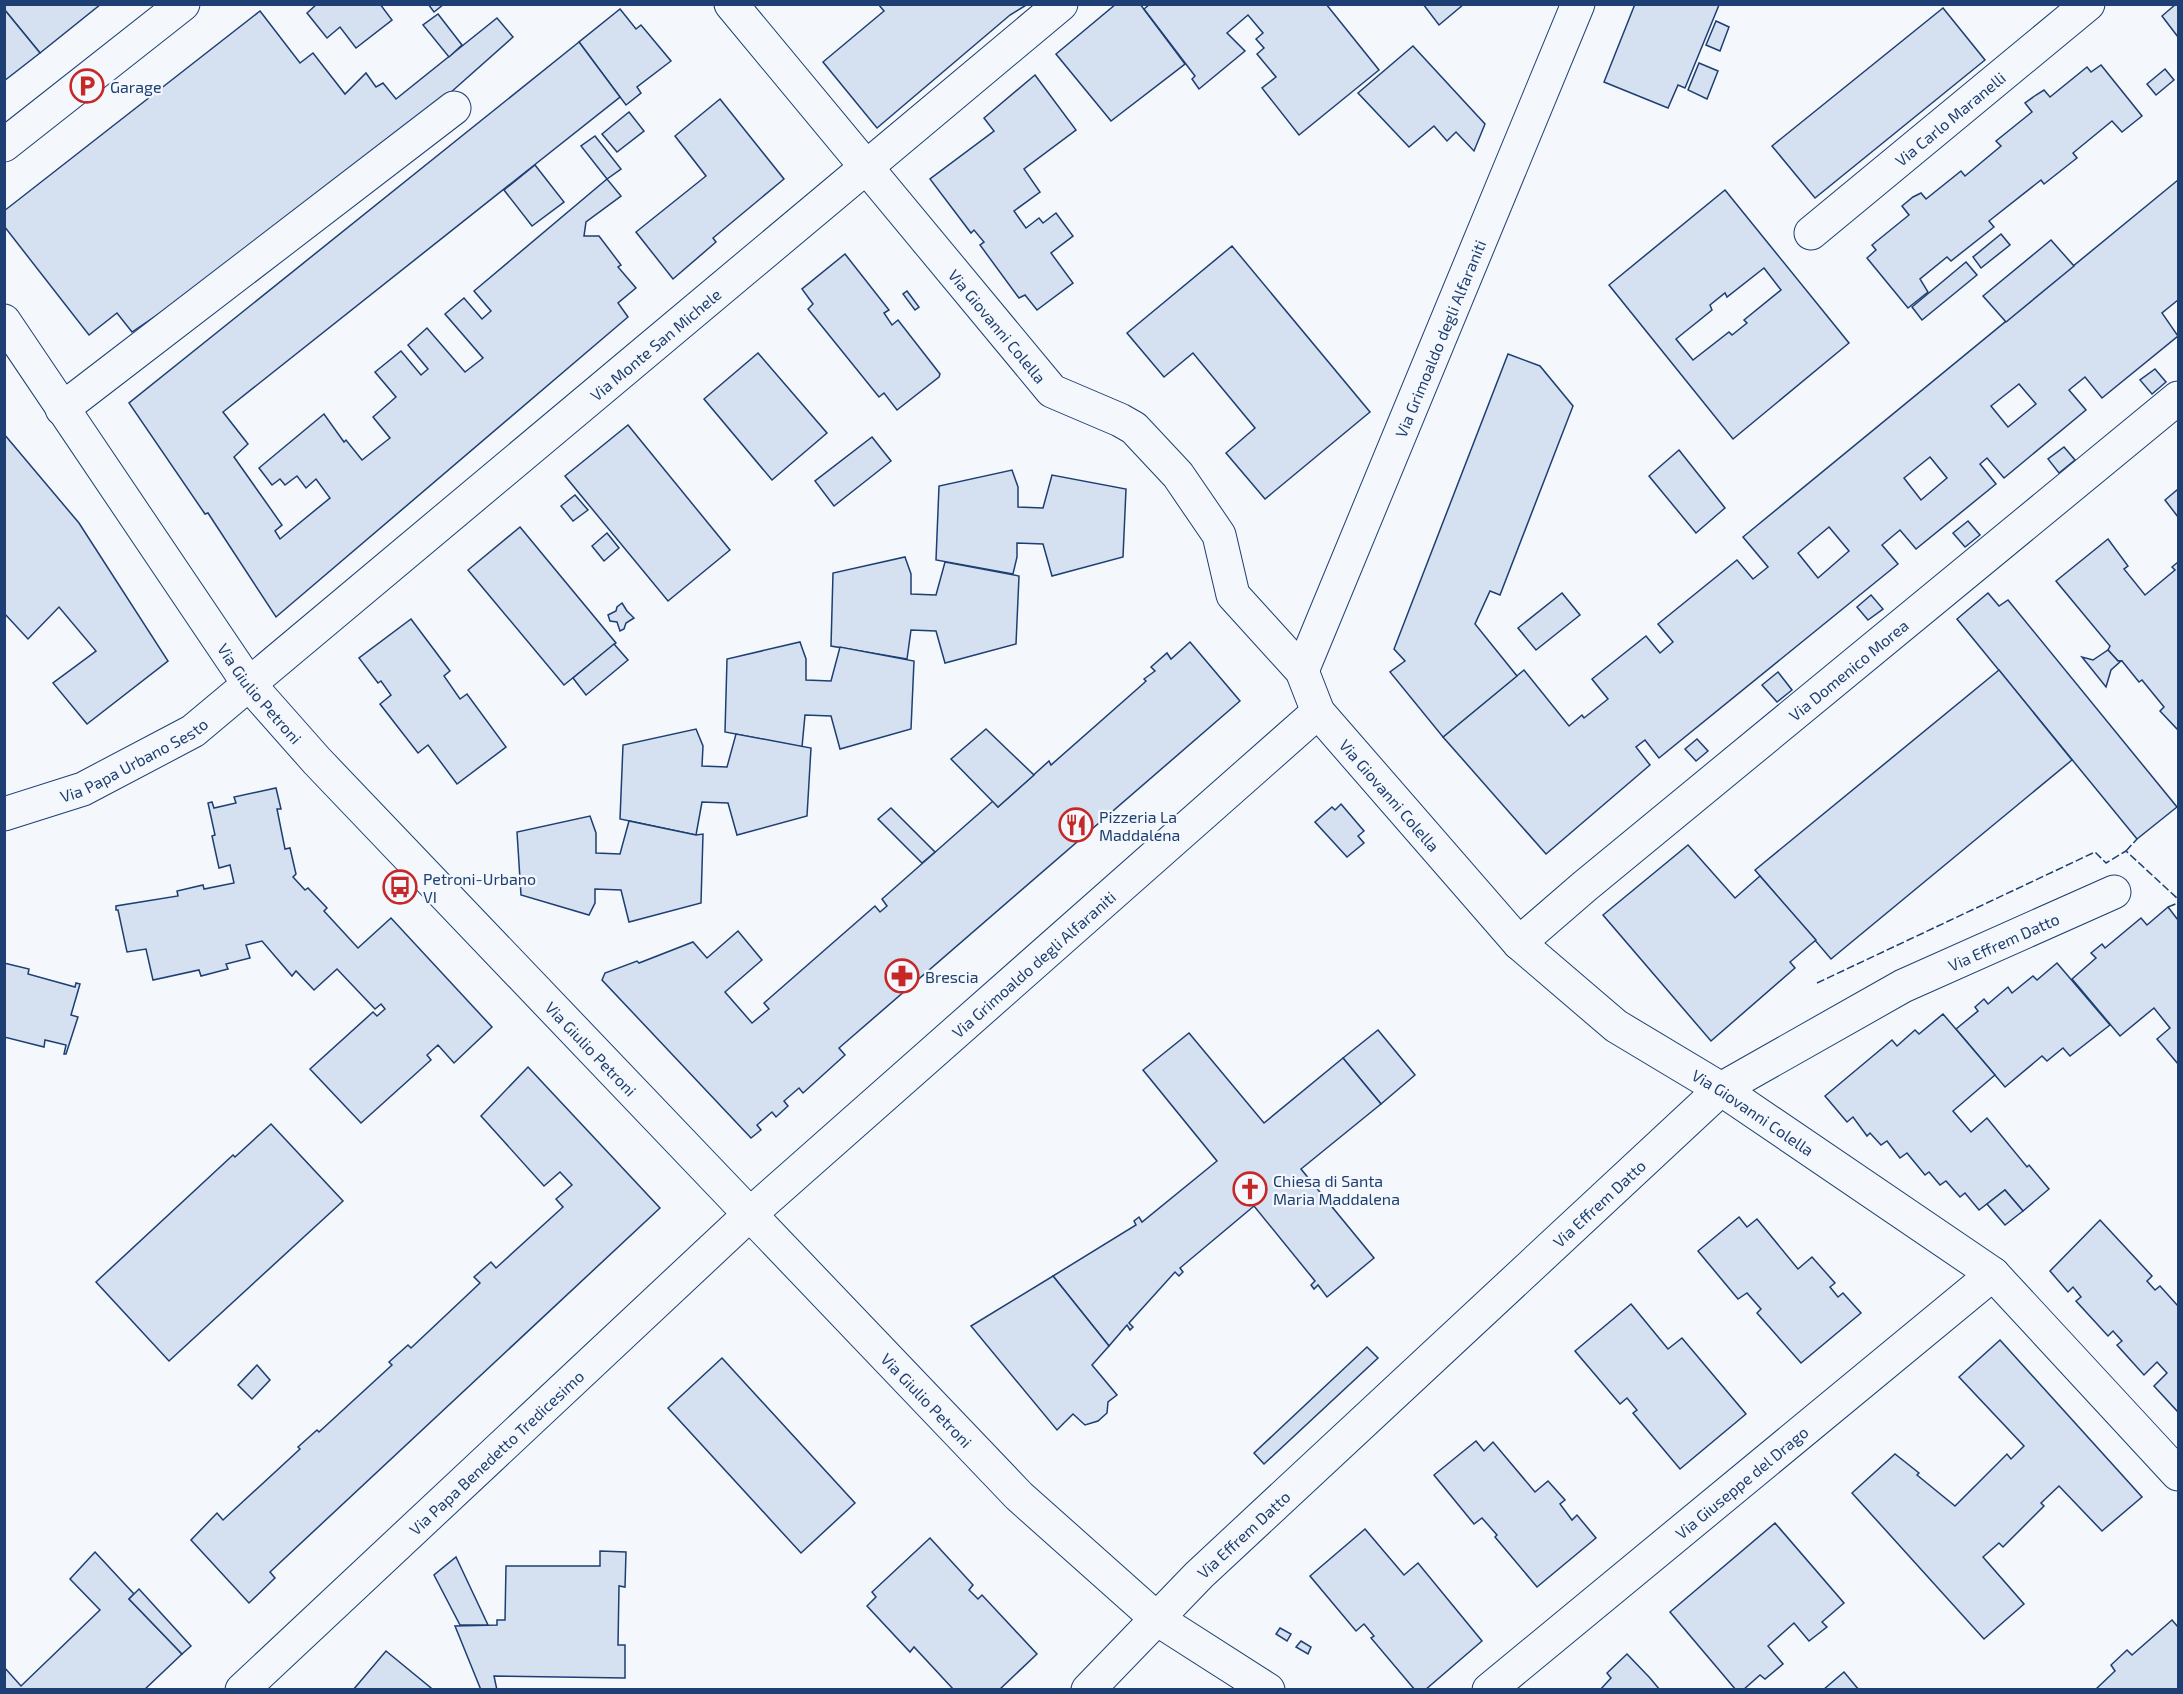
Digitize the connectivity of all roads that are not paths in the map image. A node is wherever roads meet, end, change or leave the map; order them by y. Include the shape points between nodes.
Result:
1 (183, 4) edge
2 (731, 4) edge
3 (1061, 4) edge
4 (1578, 4) edge
5 (2088, 4) edge
6 (454, 108) dead end
7 (4, 146) edge
8 (866, 168) junction
9 (1811, 233) dead end
10 (4, 321) edge
11 (2178, 398) edge
12 (62, 409) junction
13 (1302, 671) junction
14 (249, 683) junction
15 (1318, 712) junction
16 (4, 814) edge
17 (2114, 892) dead end
18 (1519, 943) junction
19 (1721, 1089) junction
20 (749, 1215) junction
21 (1993, 1274) junction
22 (2178, 1474) edge
23 (1157, 1619) junction
24 (242, 1689) edge
25 (1088, 1689) edge
26 (1268, 1689) edge
27 (1489, 1689) edge

1 - 7 street
2 - 8 street, Via Giovanni Colella
3 - 8 street, Via Monte San Michele
4 - 13 street, Via Grimoaldo degli Alfaraniti
5 - 9 street, Via Carlo Maranelli
6 - 12 street
8 - 13 street, Via Giovanni Colella via 1052,391 1134,428 1178,475 1219,535 1233,595
8 - 14 street, Via Monte San Michele
10 - 12 street, Via Giulio Petroni
11 - 18 street, Via Domenico Morea
12 - 14 street, Via Giulio Petroni
13 - 15 street, Via Giovanni Colella
14 - 16 street, Via Papa Urbano Sesto via 193,731 83,789
14 - 20 street, Via Giulio Petroni via 317,761
15 - 18 street, Via Giovanni Colella
15 - 20 street, Via Grimoaldo degli Alfaraniti
17 - 19 street, Via Effrem Datto via 1903,986
18 - 19 street, Via Giovanni Colella via 1616,1026
19 - 21 street, Via Giovanni Colella
19 - 23 street, Via Effrem Datto via 1248,1528
20 - 23 street, Via Giulio Petroni via 1018,1496
20 - 24 street, Via Papa Benedetto Tredicesimo
21 - 22 street, Via Giovanni Colella
21 - 27 street, Via Giuseppe del Drago
23 - 25 street, Via Effrem Datto
23 - 26 street, Via Giulio Petroni

